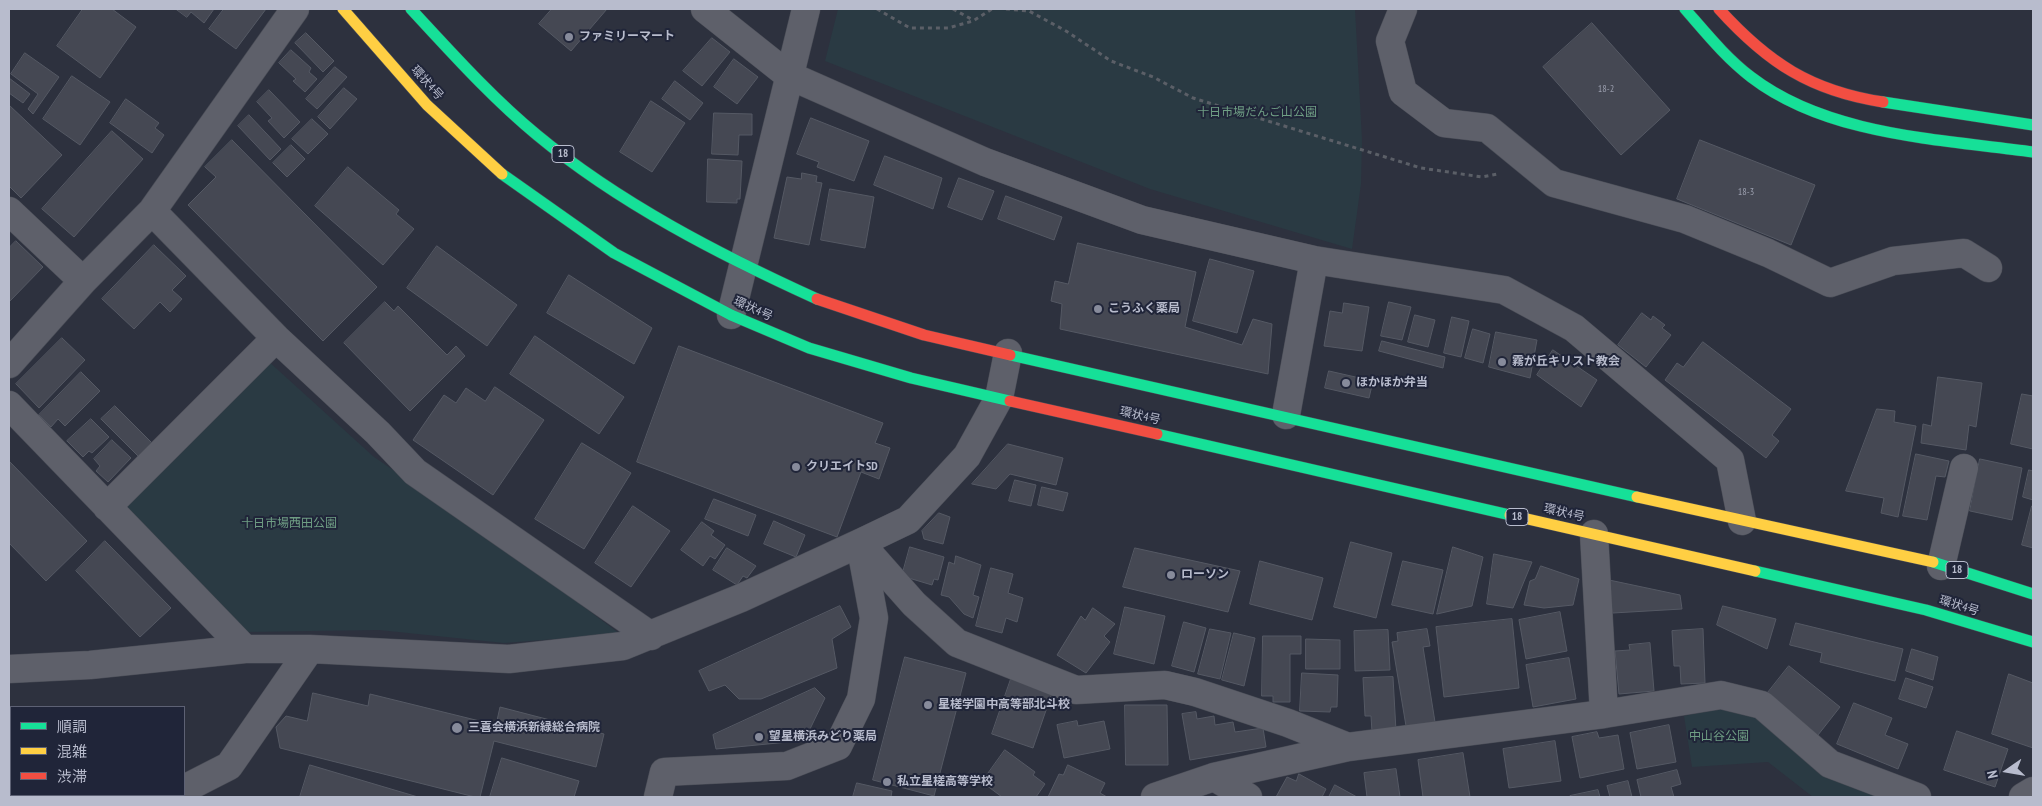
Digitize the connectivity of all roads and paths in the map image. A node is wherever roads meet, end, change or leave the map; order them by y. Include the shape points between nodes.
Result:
1 (296, 9) edge
2 (343, 9) edge
3 (411, 9) edge
4 (705, 9) edge
5 (806, 9) edge
6 (877, 9) edge
7 (953, 9) edge
8 (992, 9) edge
9 (1006, 9) edge
10 (1403, 9) edge
11 (1685, 9) edge
12 (1719, 9) edge
13 (973, 21) junction
14 (788, 75) junction
15 (2033, 125) edge
16 (2033, 152) edge
17 (1524, 157) junction
18 (9, 210) edge
19 (152, 211) junction
20 (1314, 260) junction
21 (742, 265) junction
22 (1988, 268) dead end
23 (83, 281) junction
24 (731, 315) junction
25 (276, 338) junction
26 (1008, 353) junction
27 (9, 364) edge
28 (1000, 398) junction
29 (9, 405) edge
30 (1286, 415) junction
31 (1964, 468) dead end
32 (107, 507) junction
33 (1742, 521) junction
34 (1594, 534) junction
35 (860, 543) junction
36 (1941, 566) junction
37 (2033, 594) edge
38 (651, 636) junction
39 (2033, 642) edge
40 (310, 649) junction
41 (245, 650) junction
42 (9, 669) edge
43 (1604, 714) junction
44 (1348, 747) junction
45 (1214, 777) junction
46 (185, 788) edge
47 (2033, 791) edge
48 (658, 797) edge
49 (1155, 797) edge
50 (1248, 797) edge
51 (1917, 797) edge
52 (2024, 797) edge

1 - 19 street
2 - 24 main road, 環状4号 / 18 via 428,105 494,169 614,253
3 - 21 main road, 18 via 470,72 538,135 626,199
4 - 14 street
5 - 14 street
6 - 13 path via 910,28 948,28
7 - 13 path
8 - 13 path
9 - 17 path via 1029,11 1112,61 1153,76 1193,98 1412,165 1482,177 1511,171
10 - 17 street via 1390,41 1404,92 1444,123 1487,128
11 - 16 main road via 1719,48 1751,76 1789,102 1822,117 1857,127
12 - 15 main road via 1742,35 1771,58 1803,79 1836,92 1865,100
14 - 20 street via 985,162 1142,220
14 - 21 street
17 - 22 street via 1554,183 1685,219 1830,282 1893,261 1964,253
18 - 23 street
19 - 23 street
19 - 25 street
20 - 30 street
20 - 33 street via 1504,290 1574,328 1730,460
21 - 24 street
21 - 26 main road, 18 via 830,305 924,335
23 - 27 street
24 - 28 main road, 環状4号 / 18 via 809,348 911,378
25 - 32 street
25 - 38 street via 415,472
26 - 28 street
26 - 30 main road, 18
28 - 34 main road, 環状4号 / 18
28 - 35 street via 966,456 908,520
29 - 32 street
30 - 33 main road, 18
31 - 36 street
32 - 41 street
33 - 36 main road, 18
34 - 39 main road, 環状4号 / 18 via 1926,610
34 - 43 street
35 - 38 street
35 - 44 street via 914,604 957,643 1076,690 1165,685 1288,722
35 - 48 street via 874,618 861,699 838,746 787,766 664,772
36 - 37 main road, 18
38 - 40 street via 623,646 509,659
40 - 41 street
40 - 46 street via 228,766
41 - 42 street via 90,665
43 - 44 street
43 - 51 street via 1721,695 1762,705 1830,764
44 - 45 street
45 - 49 street
45 - 50 street
47 - 52 street

